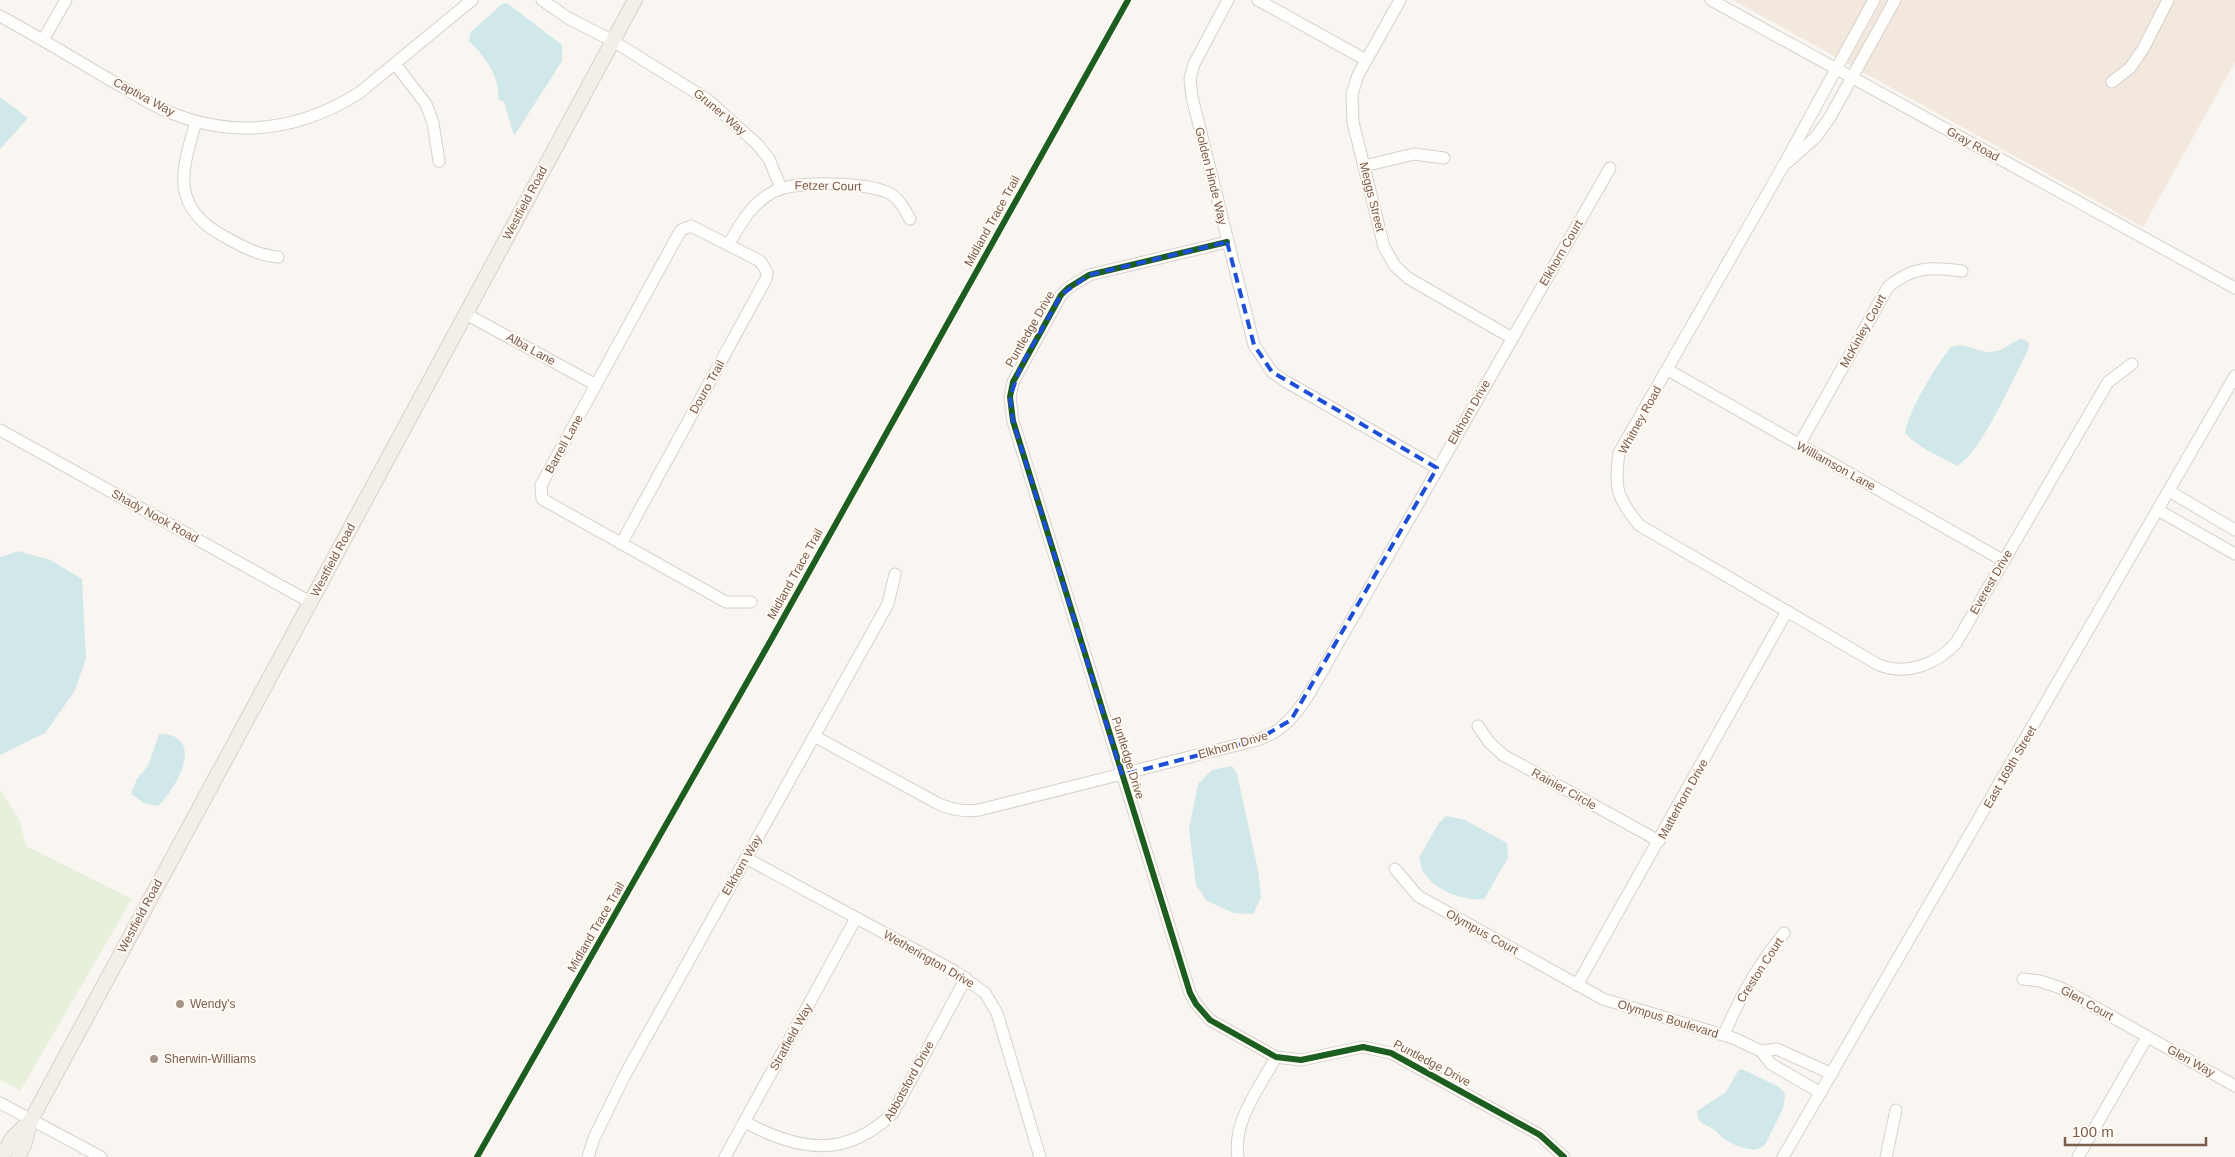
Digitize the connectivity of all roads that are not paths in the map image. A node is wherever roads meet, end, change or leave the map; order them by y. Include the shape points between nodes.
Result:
1 (66, 0) edge
2 (472, 0) edge
3 (542, 0) edge
4 (635, 0) edge
5 (1228, 0) edge
6 (1258, 0) edge
7 (1400, 0) edge
8 (1711, 0) edge
9 (1874, 0) edge
10 (1896, 0) edge
11 (2168, 0) edge
12 (0, 16) edge
13 (43, 40) junction
14 (613, 41) junction
15 (1366, 60) junction
16 (394, 64) junction
17 (1837, 68) junction
18 (1853, 78) junction
19 (2112, 82) dead end
20 (196, 122) junction
21 (1444, 158) dead end
22 (439, 161) dead end
23 (1364, 166) junction
24 (1610, 168) dead end
25 (1782, 168) junction
26 (781, 188) junction
27 (910, 219) dead end
28 (1227, 242) junction
29 (729, 244) junction
30 (278, 257) dead end
31 (1962, 271) dead end
32 (2235, 288) edge
33 (466, 314) junction
34 (1512, 338) junction
35 (2132, 364) dead end
36 (1668, 370) junction
37 (2235, 376) edge
38 (596, 385) junction
39 (0, 430) edge
40 (1800, 445) junction
41 (1437, 468) junction
42 (2169, 491) junction
43 (2158, 510) junction
44 (2235, 530) edge
45 (621, 544) junction
46 (2235, 554) edge
47 (2004, 561) junction
48 (895, 574) dead end
49 (310, 602) junction
50 (751, 602) dead end
51 (1787, 611) junction
52 (1478, 726) dead end
53 (814, 736) junction
54 (1122, 774) junction
55 (1659, 841) junction
56 (746, 858) junction
57 (1395, 869) dead end
58 (856, 918) junction
59 (1784, 933) dead end
60 (966, 978) junction
61 (2023, 979) dead end
62 (1577, 984) junction
63 (1724, 1035) junction
64 (2147, 1037) junction
65 (1761, 1050) junction
66 (1276, 1057) junction
67 (1832, 1074) junction
68 (2235, 1086) edge
69 (1821, 1093) junction
70 (0, 1103) edge
71 (1896, 1110) dead end
72 (31, 1120) junction
73 (745, 1122) junction
74 (2, 1157) edge
75 (18, 1157) edge
76 (101, 1157) edge
77 (588, 1157) edge
78 (725, 1157) edge
79 (1040, 1157) edge
80 (1238, 1157) edge
81 (1564, 1157) edge
82 (1784, 1157) edge
83 (1886, 1157) edge
84 (2078, 1157) edge

1 - 13 street
2 - 16 street, Captiva Way
3 - 14 street, Gruner Way via 568,18
4 - 14 main road, Westfield Road
5 - 28 street, Golden Hinde Way via 1194,64 1190,79
6 - 15 street
7 - 15 street, Meggs Street
8 - 17 street, Gray Road
9 - 17 street, Whitney Road
10 - 18 street, Whitney Road
11 - 19 street via 2143,49 2130,68
12 - 13 street, Captiva Way
13 - 20 street, Captiva Way via 155,106
14 - 26 street, Gruner Way via 708,100 758,145 769,159
14 - 33 main road, Westfield Road
15 - 23 street, Meggs Street via 1354,85 1351,102
16 - 20 street, Captiva Way via 341,104 297,122 252,128
16 - 22 street via 426,104
17 - 18 street, Gray Road
17 - 25 street, Whitney Road
18 - 25 street, Whitney Road via 1816,137
18 - 32 street, Gray Road
20 - 30 street via 183,170 185,191 192,209 204,224 242,246 256,253
21 - 23 street via 1414,154
23 - 34 street, Meggs Street via 1384,247 1395,266 1416,283
24 - 34 street, Elkhorn Court
25 - 36 street, Whitney Road
26 - 27 street, Fetzer Court via 811,184 866,186 890,193
26 - 29 street, Fetzer Court via 756,204 743,218
28 - 41 street, Golden Hinde Way via 1254,345 1272,372
28 - 54 street, Puntledge Drive via 1139,261 1078,281 1061,295 1013,382 1010,397 1013,421
29 - 38 street, Barrell Lane via 696,227 681,230
29 - 45 street, Douro Trail via 760,261 767,272 766,279
31 - 40 street, McKinley Court via 1928,267 1905,275 1888,287
33 - 38 street, Alba Lane
33 - 49 main road, Westfield Road
34 - 41 street, Elkhorn Drive
35 - 47 street, Everest Drive via 2108,382
36 - 40 street, Williamson Lane
36 - 51 street, Whitney Road via 1619,453 1616,486 1623,505 1640,525
37 - 42 street, East 169th Street
38 - 45 street, Barrell Lane via 540,490 542,499
39 - 49 street, Shady Nook Road
40 - 47 street, Williamson Lane
41 - 54 street, Elkhorn Drive via 1309,694 1291,720 1273,734 1257,740
42 - 43 street, East 169th Street
42 - 44 street
43 - 46 street
43 - 67 street, East 169th Street
45 - 50 street, Barrell Lane via 726,602
47 - 51 street, Everest Drive via 1956,643 1946,654 1916,668 1879,665
48 - 53 street, Elkhorn Way via 888,604
49 - 72 main road, Westfield Road
51 - 55 street, Matterhorn Drive
52 - 55 street, Rainier Circle via 1488,742 1503,755
53 - 54 street, Elkhorn Drive via 937,804 956,810 979,810
53 - 56 street, Elkhorn Way
54 - 66 street, Puntledge Drive via 1190,993 1210,1020
55 - 62 street, Matterhorn Drive
56 - 58 street, Wetherington Drive
56 - 77 street, Elkhorn Way via 626,1073
57 - 62 street, Olympus Court via 1418,896
58 - 60 street, Wetherington Drive
58 - 73 street, Stratfield Way
59 - 63 street, Creston Court via 1740,997
60 - 73 street, Abbotsford Drive via 893,1112 866,1144 845,1152 818,1155 794,1148
60 - 79 street, Wetherington Drive via 985,994 997,1014
61 - 64 street, Glen Court via 2040,980 2061,988
62 - 63 street, Olympus Boulevard via 1603,999
63 - 65 street, Olympus Boulevard
64 - 68 street, Glen Way
64 - 84 street
65 - 67 street, Olympus Boulevard via 1777,1049
65 - 69 street, Olympus Boulevard via 1771,1064
66 - 80 street via 1242,1120
66 - 81 street, Puntledge Drive via 1301,1060 1362,1047 1385,1051 1540,1135
67 - 69 street, East 169th Street
69 - 82 street, East 169th Street
70 - 72 street
71 - 83 street
72 - 74 main road, Westfield Road via 12,1138
72 - 75 main road, Westfield Road
72 - 76 street
73 - 78 street, Stratfield Way

